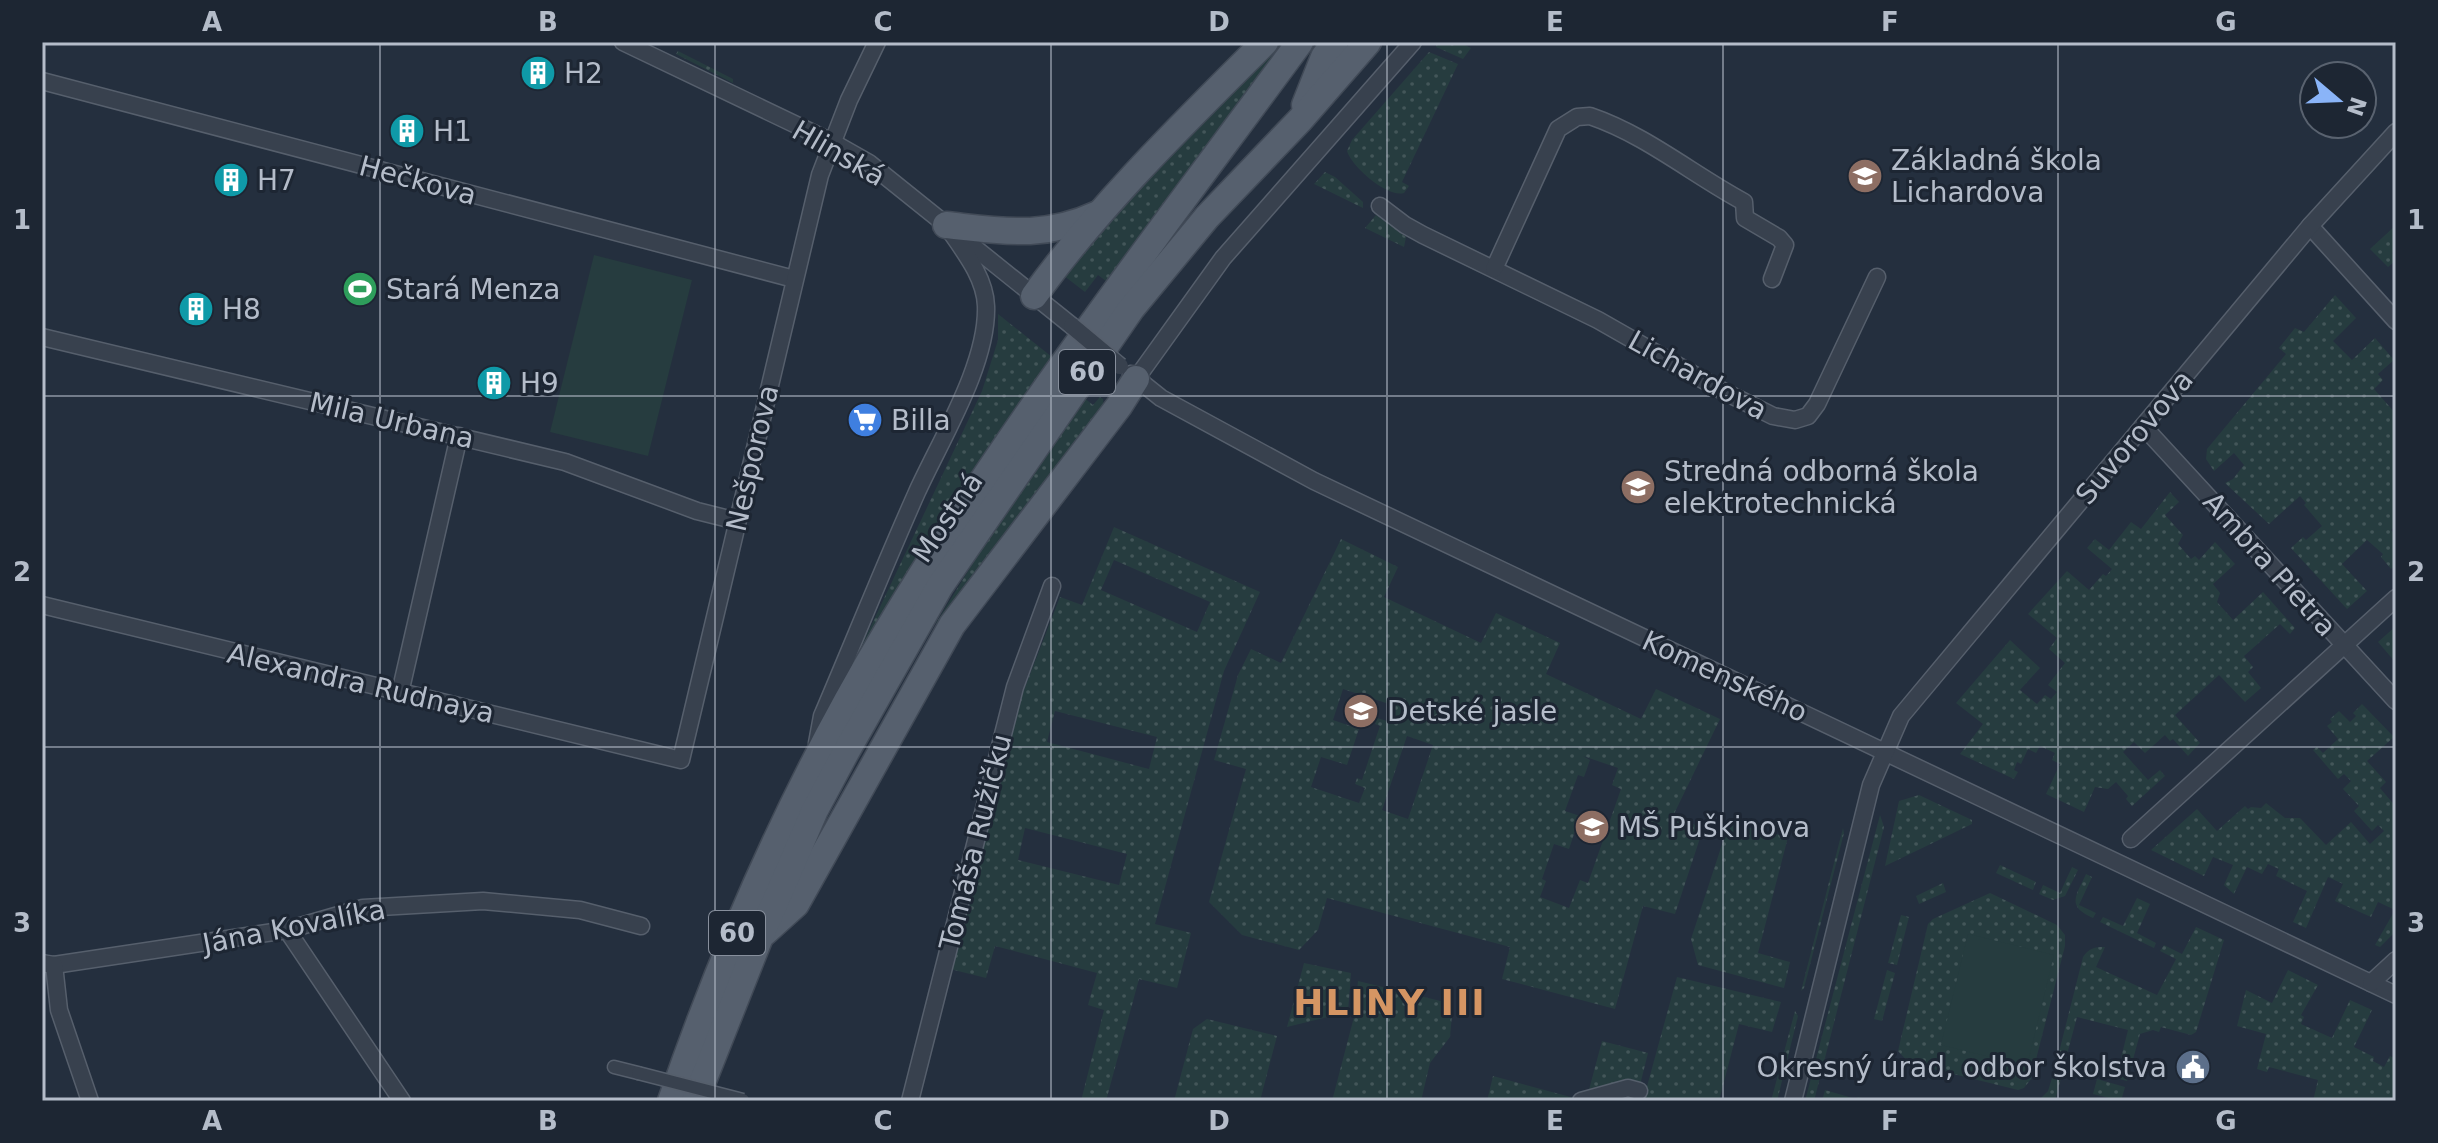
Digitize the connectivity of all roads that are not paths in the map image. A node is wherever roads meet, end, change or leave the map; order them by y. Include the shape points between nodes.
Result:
1 (623, 42) edge
2 (877, 42) edge
3 (1265, 42) edge
4 (1300, 42) edge
5 (1335, 42) edge
6 (1368, 42) edge
7 (1413, 42) edge
8 (42, 81) edge
9 (1300, 120) junction
10 (2396, 132) edge
11 (832, 142) junction
12 (1380, 206) dead end
13 (1101, 212) junction
14 (946, 225) junction
15 (2310, 226) junction
16 (1494, 269) junction
17 (1877, 277) dead end
18 (794, 279) junction
19 (1772, 279) dead end
20 (1034, 296) junction
21 (2396, 321) edge
22 (1072, 326) joint
23 (42, 337) edge
24 (1128, 372) junction
25 (2143, 426) junction
26 (459, 436) junction
27 (737, 521) junction
28 (1052, 586) dead end
29 (2396, 598) edge
30 (42, 605) edge
31 (2344, 645) junction
32 (400, 693) junction
33 (2396, 701) edge
34 (1885, 751) junction
35 (679, 768) joint
36 (812, 769) junction
37 (2131, 839) dead end
38 (641, 926) dead end
39 (287, 930) junction
40 (760, 937) junction
41 (2396, 960) edge
42 (48, 964) edge
43 (2371, 983) junction
44 (2396, 995) edge
45 (614, 1067) dead end
46 (1639, 1091) dead end
47 (90, 1101) edge
48 (402, 1101) edge
49 (671, 1101) edge
50 (695, 1101) edge
51 (744, 1101) edge
52 (910, 1101) edge
53 (1581, 1101) edge
54 (1793, 1101) edge

1 - 11 street, Hlinská
2 - 11 street, Nešporova
3 - 13 main road
4 - 36 main road, Mostná / 60 via 961,514 884,636
5 - 9 main road
6 - 9 main road, Mostná / 60
7 - 24 street
8 - 18 street, Hečkova
9 - 40 main road, Mostná / 60 via 1207,217 1131,309 964,549 846,752
10 - 15 street, Suvorovova
11 - 14 street, Hlinská via 869,163
11 - 18 street, Nešporova
12 - 16 street, Lichardova via 1405,225
13 - 14 main road via 1071,226 1031,233
13 - 20 main road
14 - 20 street, Hlinská
14 - 36 street via 985,294 984,332 973,371 822,716
15 - 21 street
15 - 25 street, Suvorovova
16 - 17 street, Lichardova via 1719,389 1773,416 1795,420 1808,416 1817,404
16 - 19 street via 1558,129 1590,116 1678,160 1744,202 1745,218 1785,245
18 - 27 street, Nešporova
20 - 22 street, Hlinská
22 - 24 street, Komenského, bridge
23 - 26 street, Mila Urbana
24 - 34 street, Komenského via 1174,406 1314,481
24 - 40 main road via 1119,406 952,625 796,904
25 - 31 street, Ambra Pietra
25 - 34 street, Suvorovova via 1901,716
26 - 27 street, Mila Urbana via 565,462
26 - 32 street
27 - 35 street, Nešporova
28 - 52 street, Tomáša Ružičku via 1015,687
29 - 31 street
30 - 32 street, Alexandra Rudnaya
31 - 33 street, Ambra Pietra
31 - 37 street
32 - 35 street, Alexandra Rudnaya
34 - 43 street, Komenského
34 - 54 street, Suvorovova via 1871,785
36 - 49 main road, Mostná / 60 via 721,970
38 - 39 street, Jána Kovalíka via 580,910 483,901 363,908
39 - 42 street, Jána Kovalíka
39 - 48 street
40 - 50 main road, Mostná / 60
41 - 43 street
42 - 47 street
43 - 44 street, Komenského
45 - 51 street, bridge
46 - 53 street via 1628,1088

